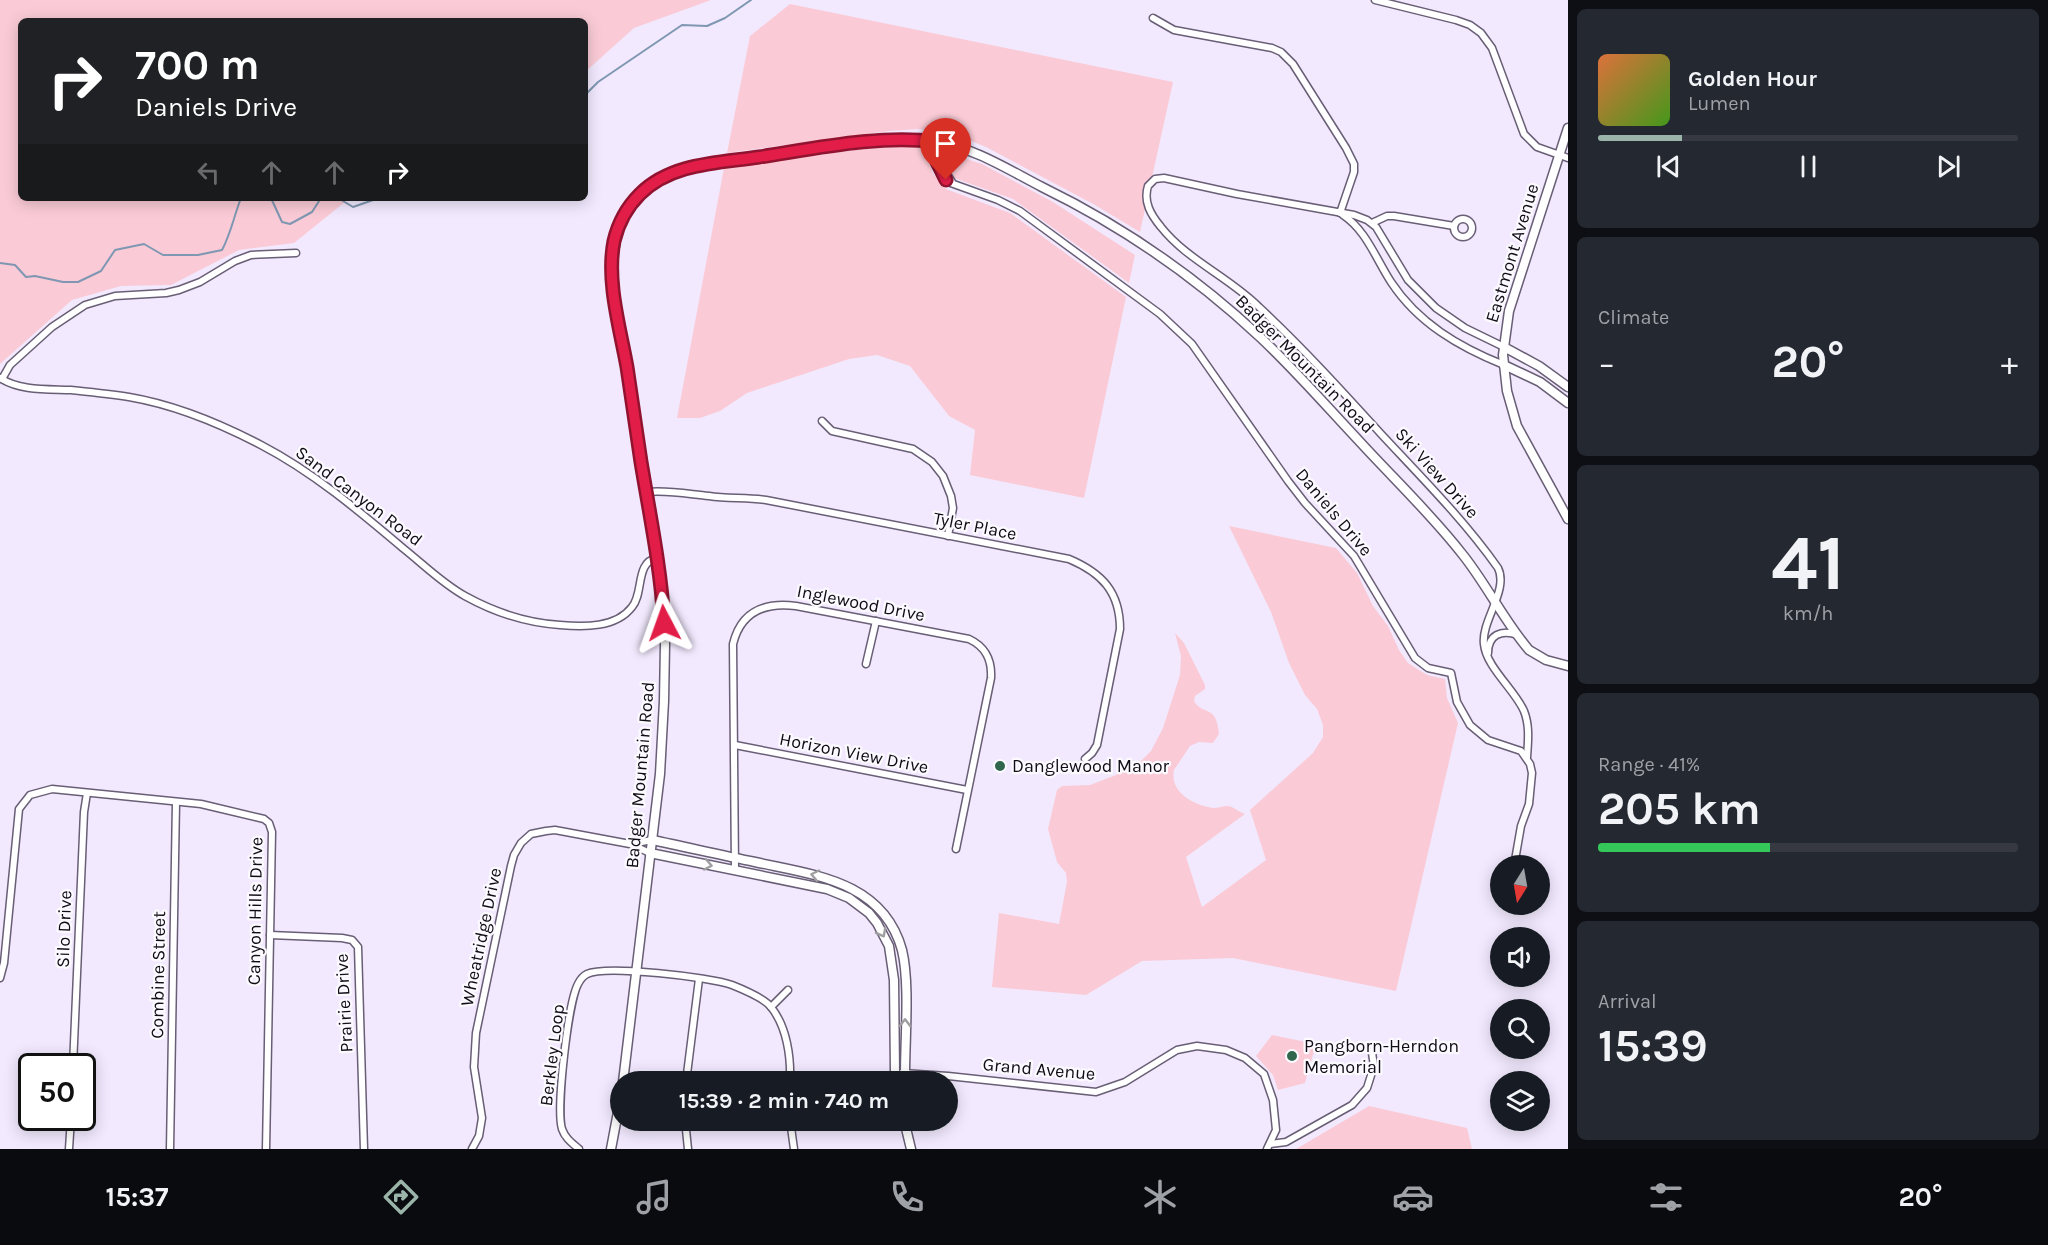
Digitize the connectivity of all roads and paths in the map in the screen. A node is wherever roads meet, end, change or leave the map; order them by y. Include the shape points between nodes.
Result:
1 (1375, 0) edge
2 (1154, 18) dead end
3 (1568, 128) edge
4 (935, 142) junction
5 (968, 151) junction
6 (1564, 157) edge
7 (963, 188) junction
8 (1340, 213) junction
9 (1372, 223) junction
10 (1454, 226) dead end
11 (296, 252) dead end
12 (1504, 346) junction
13 (1504, 365) junction
14 (1, 378) edge
15 (1568, 387) edge
16 (1568, 403) edge
17 (822, 421) dead end
18 (647, 492) junction
19 (1568, 519) edge
20 (948, 536) junction
21 (657, 558) junction
22 (1495, 602) junction
23 (876, 621) junction
24 (1518, 635) junction
25 (1490, 660) junction
26 (867, 664) dead end
27 (1568, 664) edge
28 (735, 745) junction
29 (1527, 758) junction
30 (1085, 759) dead end
31 (968, 790) junction
32 (87, 793) junction
33 (176, 802) junction
34 (652, 840) junction
35 (630, 844) junction
36 (956, 849) dead end
37 (650, 853) junction
38 (1517, 855) edge
39 (735, 858) junction
40 (735, 870) junction
41 (270, 935) junction
42 (636, 972) junction
43 (0, 978) edge
44 (699, 979) junction
45 (788, 990) dead end
46 (771, 1007) junction
47 (1371, 1046) dead end
48 (74, 1053) edge
49 (624, 1071) edge
50 (687, 1071) edge
51 (790, 1071) edge
52 (900, 1071) edge
53 (900, 1071) edge
54 (958, 1077) edge
55 (70, 1131) edge
56 (614, 1131) edge
57 (686, 1131) edge
58 (792, 1131) edge
59 (906, 1131) edge
60 (1269, 1147) edge
61 (69, 1149) edge
62 (170, 1149) edge
63 (266, 1149) edge
64 (364, 1149) edge
65 (472, 1149) edge
66 (579, 1149) edge
67 (611, 1149) edge
68 (688, 1149) edge
69 (794, 1149) edge
70 (910, 1149) edge

1 - 6 street via 1456,20 1481,33 1492,48 1524,134 1537,147
2 - 8 street via 1174,30 1272,48 1287,56 1352,158 1354,172
3 - 6 main road, Eastmont Avenue
4 - 5 main road, Badger Mountain Road
4 - 7 street, Daniels Drive via 943,176
4 - 18 main road, Badger Mountain Road via 853,144 696,166 654,182 639,195 619,225 613,276
5 - 7 street via 956,154 947,164 949,178
5 - 22 main road, Badger Mountain Road via 1107,222 1164,259 1233,314 1291,368 1439,527
6 - 12 main road, Eastmont Avenue via 1512,301
7 - 29 street, Daniels Drive via 1020,212 1181,332 1305,503 1354,556 1415,658 1428,668 1453,675 1459,708 1478,734
8 - 9 street
8 - 13 street via 1360,230 1390,281 1415,312 1460,345
8 - 22 street, Ski View Drive via 1164,178 1150,183 1146,194 1152,214 1169,237 1269,315 1466,526 1500,572
9 - 10 street via 1394,216
9 - 12 street via 1423,297 1448,318
11 - 14 street via 251,255 179,290 115,296 85,305 51,327
12 - 13 main road, Eastmont Avenue
12 - 15 main road
13 - 16 main road via 1540,382
13 - 19 main road, Eastmont Avenue via 1517,426
14 - 21 street, Sand Canyon Road via 19,386 131,397 183,410 221,425 269,449 324,484 460,593 522,618 576,626 616,620 632,608 644,568
17 - 20 street via 832,431 913,449 932,462 951,496
18 - 20 street, Tyler Place via 754,498
18 - 21 main road, Badger Mountain Road
20 - 30 street, Tyler Place via 1069,559 1091,569 1108,585 1117,603 1120,629 1096,745
21 - 34 main road, Badger Mountain Road via 664,623 664,701
22 - 24 main road, Badger Mountain Road
22 - 25 street via 1484,636
23 - 26 street
23 - 28 street, Inglewood Drive via 777,604 758,609 750,616 739,628 733,644
23 - 31 street, Inglewood Drive via 969,639 978,643 988,656 991,678
24 - 25 street via 1496,635 1488,647
24 - 27 main road, Badger Mountain Road via 1535,654 1556,664
25 - 29 street via 1525,713
28 - 31 street, Horizon View Drive
28 - 39 street, Inglewood Drive
29 - 38 street via 1532,770 1530,798
31 - 36 street, Inglewood Drive
32 - 33 street, Canyon Hills Drive
32 - 43 street, Canyon Hills Drive via 52,789 27,796 19,809
32 - 48 street, Silo Drive
33 - 41 street, Canyon Hills Drive via 217,806 269,823
33 - 62 street, Combine Street
34 - 35 street, Wheatridge Drive
34 - 37 main road, Badger Mountain Road
34 - 39 main road
35 - 37 street, Wheatridge Drive
35 - 65 street, Wheatridge Drive via 555,830 531,834 517,848 476,1033 474,1067 482,1118
37 -> 40 main road
37 - 42 main road, Badger Mountain Road
39 - 40 street, Inglewood Drive
52 -> 39 main road via 904,963 896,936 880,910 858,891 829,878
40 -> 53 main road via 837,892 860,906 877,923 892,961
41 - 63 street, Canyon Hills Drive
41 - 64 street, Prairie Drive via 342,938 352,940 358,947
42 - 44 street, Berkley Loop
42 - 49 main road, Badger Mountain Road
42 - 66 street, Berkley Loop via 594,972 584,976 576,988 565,1048 560,1121 565,1136
44 - 46 street, Berkley Loop via 731,985
44 - 50 street
45 - 46 street
46 - 51 street via 786,1036
47 - 60 street via 1374,1066 1368,1088 1352,1105 1286,1142
54 - 60 street, Grand Avenue via 1096,1092 1125,1082 1177,1050 1197,1046 1226,1050 1245,1058 1264,1074 1273,1100 1276,1130
55 - 61 street
56 - 67 main road
57 - 68 street
58 - 69 street
59 - 70 main road

